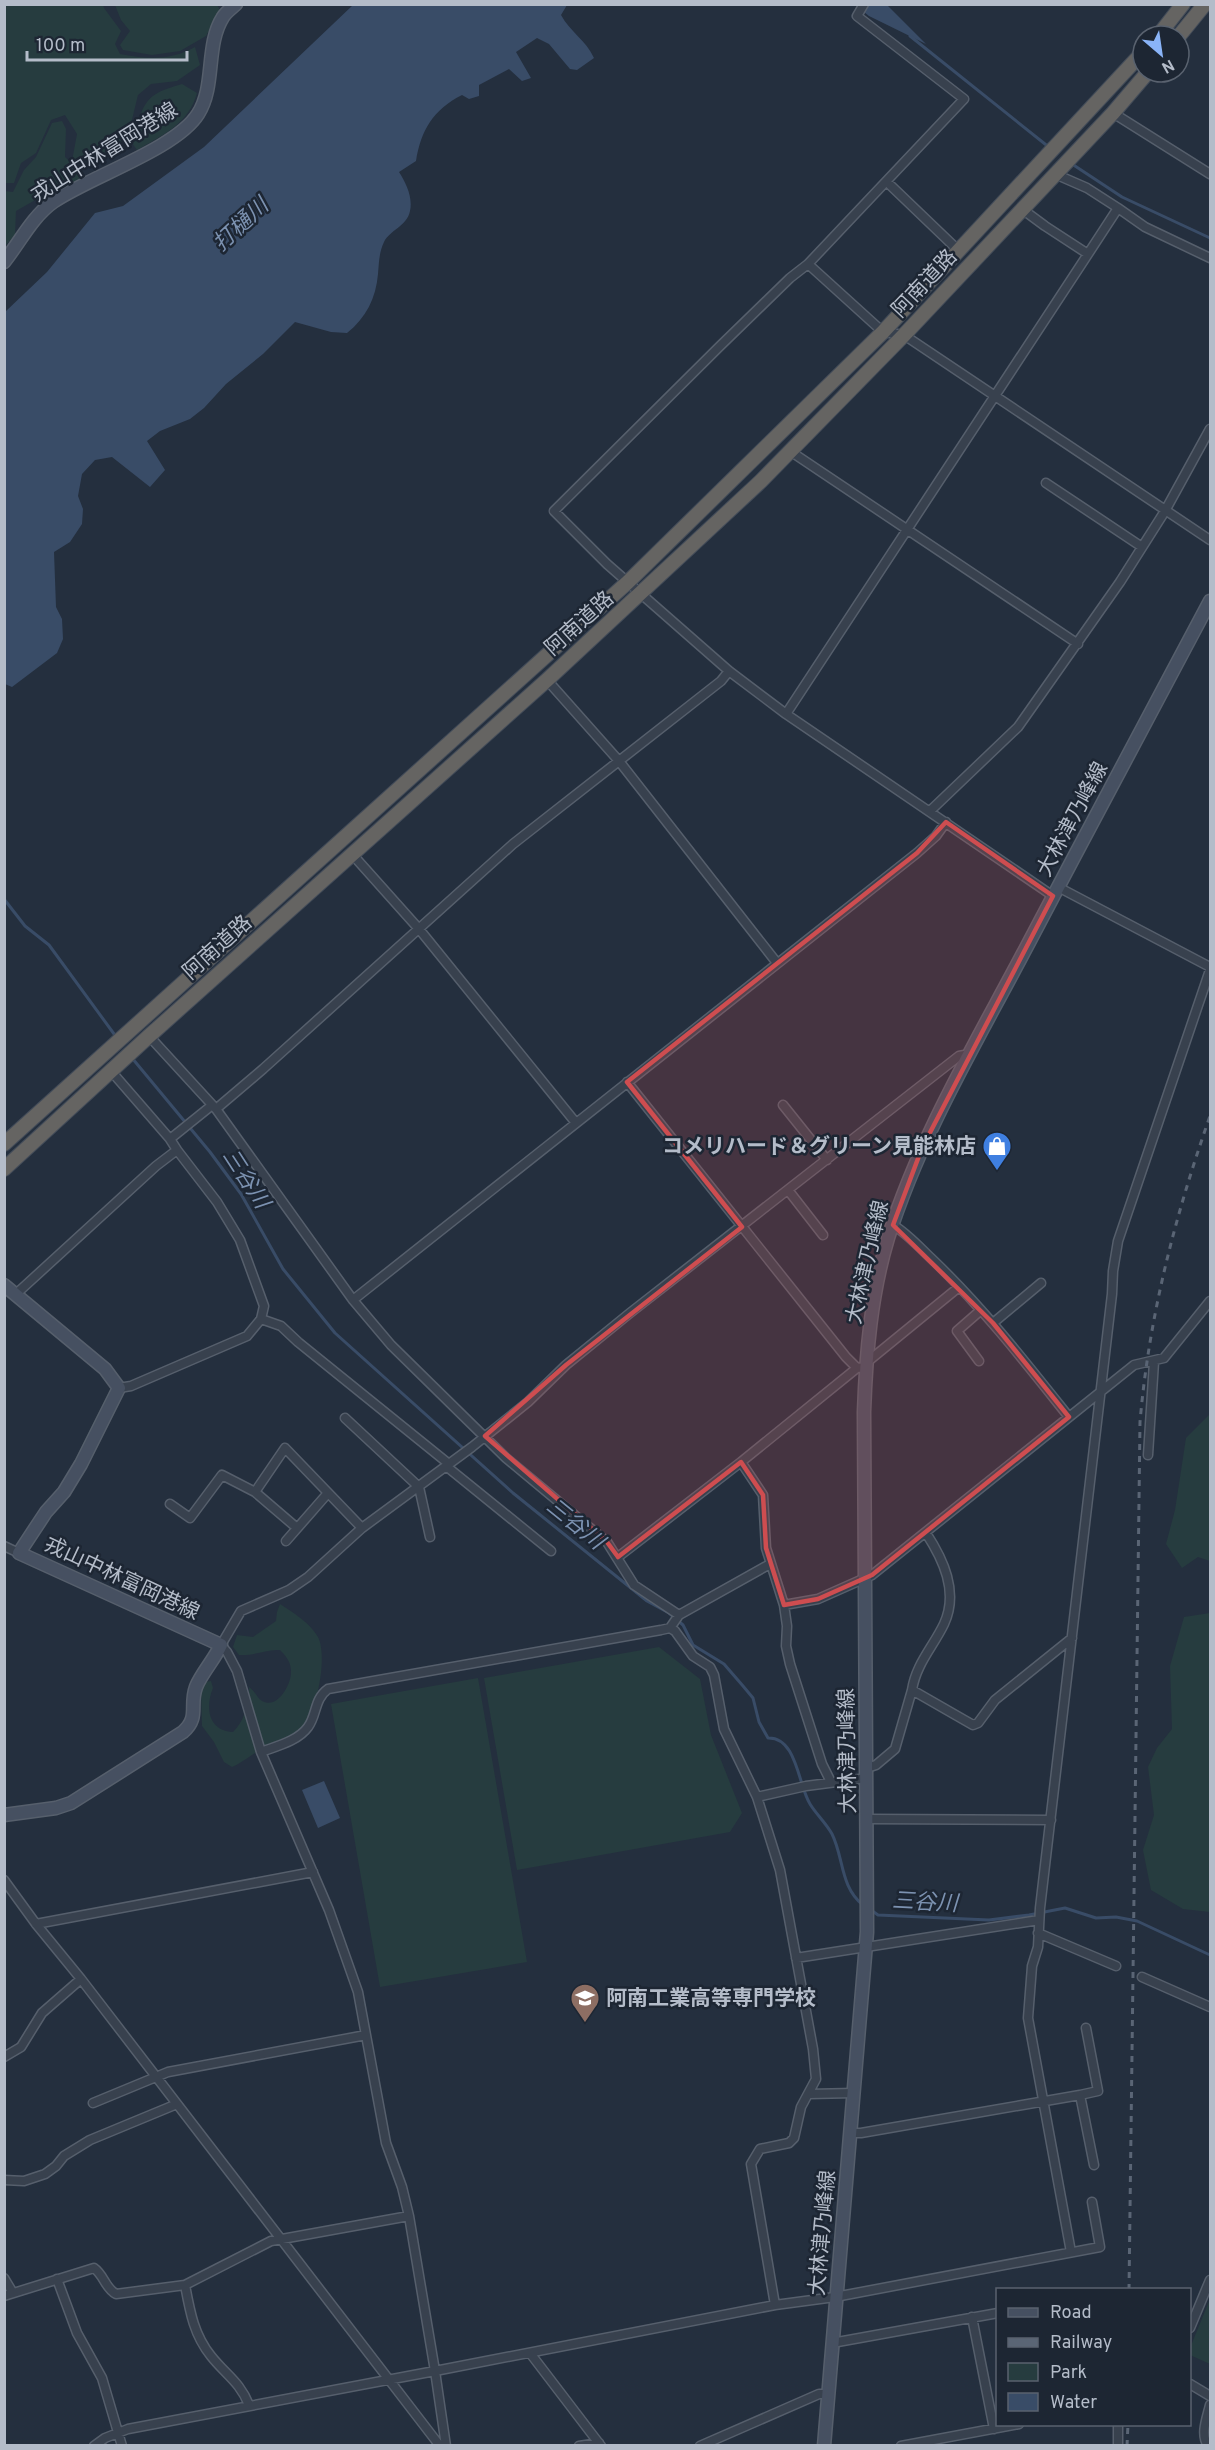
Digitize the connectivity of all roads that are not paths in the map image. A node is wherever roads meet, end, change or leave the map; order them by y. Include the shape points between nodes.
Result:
1 (236, 4) edge
2 (1183, 4) edge
3 (1205, 4) edge
4 (862, 8) edge
5 (1167, 24) edge
6 (1189, 24) edge
7 (1131, 65) edge
8 (1138, 84) edge
9 (1113, 113) junction
10 (1056, 172) junction
11 (1210, 174) edge
12 (887, 182) junction
13 (1118, 208) junction
14 (1022, 209) junction
15 (959, 251) junction
16 (1088, 254) junction
17 (1210, 258) edge
18 (4, 262) edge
19 (808, 264) junction
20 (883, 332) junction
21 (904, 335) junction
22 (995, 397) junction
23 (1210, 429) edge
24 (790, 451) junction
25 (1046, 483) dead end
26 (1165, 511) junction
27 (908, 530) junction
28 (1210, 540) edge
29 (1142, 547) junction
30 (628, 582) junction
31 (641, 594) junction
32 (1210, 601) edge
33 (1078, 644) junction
34 (729, 671) junction
35 (547, 680) junction
36 (786, 714) junction
37 (619, 760) junction
38 (930, 811) junction
39 (946, 822) junction
40 (352, 854) junction
41 (1056, 892) junction
42 (419, 929) junction
43 (777, 963) junction
44 (1210, 968) edge
45 (145, 1040) junction
46 (970, 1054) junction
47 (112, 1070) junction
48 (627, 1082) junction
49 (783, 1105) dead end
50 (210, 1109) junction
51 (576, 1123) junction
52 (173, 1136) junction
53 (4, 1144) edge
54 (177, 1150) junction
55 (827, 1160) junction
56 (4, 1169) edge
57 (788, 1190) junction
58 (892, 1225) junction
59 (742, 1227) junction
60 (824, 1235) dead end
61 (1041, 1283) dead end
62 (4, 1285) edge
63 (959, 1287) junction
64 (16, 1294) junction
65 (353, 1300) junction
66 (1210, 1301) edge
67 (981, 1310) junction
68 (261, 1319) junction
69 (993, 1323) junction
70 (979, 1361) dead end
71 (1154, 1362) junction
72 (863, 1366) junction
73 (119, 1388) junction
74 (1100, 1392) junction
75 (1069, 1417) junction
76 (345, 1418) dead end
77 (485, 1436) junction
78 (1148, 1455) dead end
79 (741, 1462) junction
80 (448, 1465) junction
81 (419, 1487) junction
82 (255, 1492) junction
83 (328, 1493) junction
84 (170, 1504) dead end
85 (297, 1528) junction
86 (362, 1528) junction
87 (926, 1533) junction
88 (430, 1537) dead end
89 (286, 1540) dead end
90 (4, 1546) edge
91 (551, 1551) dead end
92 (19, 1553) junction
93 (618, 1557) junction
94 (770, 1564) junction
95 (865, 1578) junction
96 (784, 1605) junction
97 (675, 1621) junction
98 (1072, 1638) junction
99 (221, 1645) junction
100 (912, 1690) junction
101 (261, 1752) junction
102 (867, 1773) junction
103 (831, 1782) junction
104 (757, 1797) junction
105 (4, 1815) edge
106 (868, 1819) junction
107 (1051, 1820) junction
108 (313, 1872) junction
109 (4, 1880) edge
110 (1040, 1915) junction
111 (36, 1924) junction
112 (1038, 1933) junction
113 (866, 1947) junction
114 (796, 1958) junction
115 (1116, 1966) dead end
116 (1142, 1977) dead end
117 (81, 1979) junction
118 (1210, 2007) edge
119 (1086, 2028) dead end
120 (366, 2035) junction
121 (4, 2057) edge
122 (156, 2076) junction
123 (854, 2093) junction
124 (809, 2094) junction
125 (1080, 2095) junction
126 (1043, 2100) junction
127 (93, 2103) dead end
128 (177, 2104) junction
129 (851, 2133) junction
130 (1094, 2165) dead end
131 (4, 2180) edge
132 (1092, 2202) dead end
133 (409, 2216) junction
134 (281, 2240) junction
135 (1071, 2252) junction
136 (4, 2278) edge
137 (57, 2280) junction
138 (1210, 2280) edge
139 (185, 2286) junction
140 (9, 2295) edge
141 (835, 2297) junction
142 (775, 2305) junction
143 (996, 2313) edge
144 (972, 2317) junction
145 (1191, 2326) edge
146 (832, 2343) junction
147 (530, 2354) junction
148 (435, 2371) junction
149 (388, 2380) junction
150 (1191, 2385) edge
151 (828, 2394) junction
152 (1210, 2396) edge
153 (249, 2405) junction
154 (1210, 2405) edge
155 (1009, 2426) edge
156 (1118, 2426) edge
157 (994, 2429) junction
158 (120, 2433) junction
159 (600, 2444) edge
160 (94, 2445) edge
161 (122, 2445) edge
162 (440, 2445) edge
163 (446, 2445) edge
164 (579, 2445) edge
165 (700, 2445) edge
166 (824, 2445) edge
167 (901, 2445) edge
168 (1118, 2445) edge
169 (1208, 2445) edge

1 - 18 main road, 戎山中林富岡港線 via 223,16 218,29 207,90 198,114 159,145 54,202 36,217
2 - 5 highway
3 - 6 highway
4 - 12 street via 857,16 964,99
7 - 15 highway, 阿南道路
8 - 9 highway, 阿南道路
9 - 10 highway, 阿南道路
9 - 11 street
10 - 13 street
10 - 14 highway, 阿南道路
12 - 15 street
12 - 19 street
13 - 16 street
13 - 17 street via 1145,227
14 - 16 street
14 - 21 highway, 阿南道路
15 - 20 highway, 阿南道路
16 - 22 street
19 - 20 street
19 - 30 street via 554,511
20 - 21 street
20 - 30 highway, 阿南道路
21 - 22 street
21 - 24 highway, 阿南道路
22 - 26 street
22 - 27 street
23 - 26 street
24 - 27 street
24 - 31 highway, 阿南道路
25 - 29 street
26 - 28 street
26 - 29 street
27 - 33 street
27 - 36 street
29 - 33 street
30 - 31 street
30 - 53 highway, 阿南道路
31 - 34 street
31 - 35 highway, 阿南道路
32 - 41 main road, 大林津乃峰線
33 - 38 street via 1018,728
34 - 36 street
34 - 37 street
35 - 37 street
35 - 40 highway, 阿南道路
36 - 38 street
37 - 42 street via 513,844
37 - 43 street
38 - 39 street
39 - 41 street
39 - 43 street via 917,852
40 - 42 street
40 - 45 highway, 阿南道路
41 - 44 street
41 - 46 main road, 大林津乃峰線
42 - 50 street via 263,1069
42 - 51 street
43 - 48 street
44 - 74 street via 1118,1241
45 - 47 highway, 阿南道路
45 - 50 street
46 - 55 street via 959,1056
46 - 58 main road, 大林津乃峰線 via 922,1149
47 - 52 street
47 - 56 highway, 阿南道路
48 - 51 street
48 - 59 street
49 - 55 street
50 - 52 street
50 - 65 street
51 - 65 street
52 - 54 street
54 - 64 street
54 - 68 street via 240,1240 264,1306
55 - 57 street
57 - 59 street
57 - 60 street
58 - 63 street
58 - 72 main road, 大林津乃峰線
59 - 72 street
59 - 77 street via 566,1365
61 - 69 street
62 - 64 main road
63 - 67 street
63 - 72 street
64 - 73 main road via 105,1369
65 - 77 street via 391,1345
66 - 71 street via 1174,1348
67 - 69 street
67 - 70 street via 957,1331
68 - 73 street via 247,1336
68 - 80 street via 281,1326
69 - 75 street
71 - 74 street via 1134,1365
71 - 78 street
72 - 79 street
72 - 95 main road, 大林津乃峰線
73 - 92 main road, 戎山中林富岡港線 via 81,1464
74 - 75 street
74 - 98 street
75 - 87 street
76 - 81 street
77 - 80 street
77 - 93 street via 607,1542
79 - 93 street
79 - 94 street via 763,1495
80 - 81 street
80 - 91 street
81 - 86 street
81 - 88 street
82 - 83 street via 285,1448
82 - 84 street via 222,1475 190,1518
82 - 85 street
83 - 85 street
83 - 86 street
85 - 89 street
86 - 99 street via 308,1577 241,1611
87 - 95 street
87 - 100 street via 946,1569 948,1607 945,1622 914,1676
90 - 92 street
92 - 99 main road, 戎山中林富岡港線
93 - 97 street via 634,1585
94 - 96 street
94 - 97 street
95 - 96 street via 818,1599
95 - 102 main road, 大林津乃峰線
96 - 103 street via 790,1664
97 - 101 street via 328,1689 320,1695 308,1727 297,1738
97 - 104 street via 675,1631 693,1656 710,1667 728,1740
98 - 100 street via 995,1700 973,1725
98 - 107 street
99 - 101 street via 237,1671
99 - 105 main road via 196,1685 194,1718 183,1732 67,1805
100 - 102 street via 896,1749
101 - 108 street
102 - 103 street
102 - 106 main road, 大林津乃峰線
103 - 104 street
104 - 114 street via 780,1870
106 - 107 street
106 - 113 main road, 大林津乃峰線
107 - 110 street
108 - 111 street
108 - 120 street via 358,1992
109 - 111 street
110 - 112 street
110 - 113 street
111 - 117 street
112 - 115 street
112 - 126 street via 1028,2018
113 - 114 street
113 - 123 main road, 大林津乃峰線
114 - 124 street via 816,2079
116 - 118 street
117 - 121 street via 42,2013 21,2047
117 - 122 street
119 - 125 street via 1098,2091
120 - 122 street
120 - 133 street via 386,2143
122 - 127 street
122 - 128 street
123 - 124 street
123 - 129 main road, 大林津乃峰線
124 - 142 street via 801,2107 794,2138 789,2143 760,2149 751,2164
125 - 126 street
125 - 130 street
126 - 129 street
126 - 135 street
128 - 131 street via 90,2140 45,2174 24,2181
128 - 134 street
129 - 141 main road, 大林津乃峰線
132 - 135 street via 1100,2247
133 - 134 street
133 - 148 street
134 - 139 street via 253,2250
134 - 149 street
135 - 141 street
136 - 140 street
137 - 139 street via 94,2268 116,2294
137 - 140 street
137 - 158 street via 77,2333 102,2378
138 - 145 street
139 - 153 street via 197,2336 210,2356 238,2384
141 - 142 street
141 - 146 main road, 大林津乃峰線
142 - 147 street
143 - 144 street
144 - 146 street
144 - 157 street
146 - 151 main road, 大林津乃峰線
147 - 148 street
147 - 159 street
148 - 149 street
148 - 163 street
149 - 153 street
149 - 162 street
150 - 152 street
151 - 165 street via 819,2394
151 - 166 main road, 大林津乃峰線
153 - 158 street
154 - 169 street via 1204,2439
155 - 157 street
156 - 168 street
157 - 167 street
158 - 160 street
158 - 161 street
159 - 164 street

